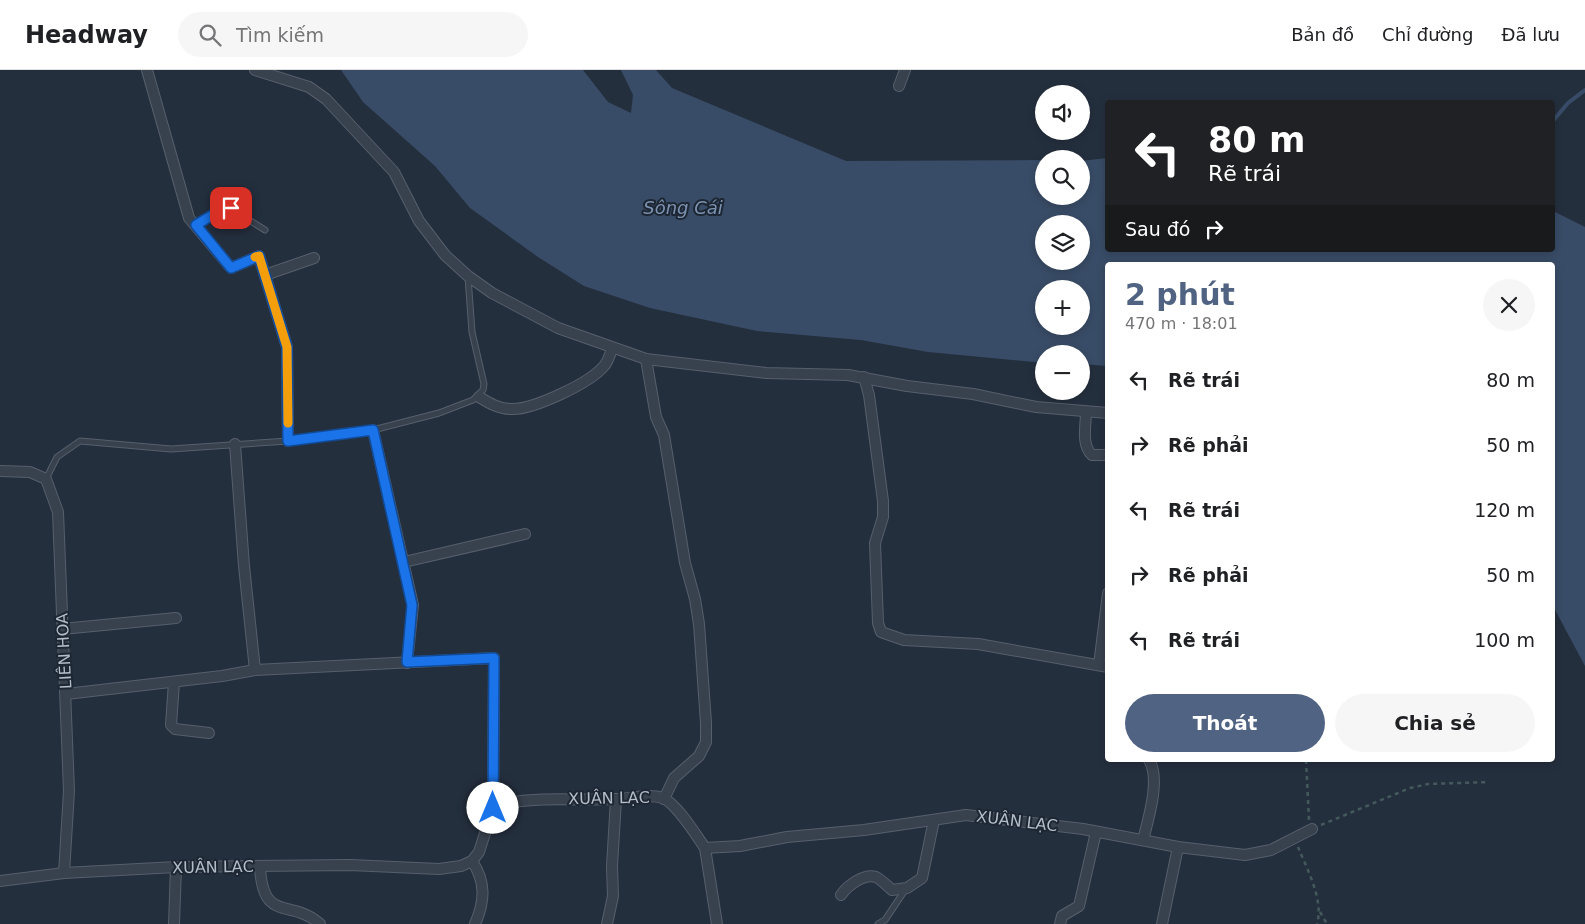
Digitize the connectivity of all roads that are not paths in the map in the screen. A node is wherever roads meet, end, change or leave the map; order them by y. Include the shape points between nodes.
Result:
1 (147, 70) edge
2 (254, 70) edge
3 (905, 70) edge
4 (899, 86) dead end
5 (196, 225) junction
6 (265, 230) dead end
7 (314, 258) dead end
8 (265, 274) junction
9 (468, 276) junction
10 (612, 349) junction
11 (646, 359) junction
12 (864, 377) junction
13 (479, 397) junction
14 (1086, 412) junction
15 (1105, 413) edge
16 (373, 430) junction
17 (288, 441) junction
18 (235, 444) junction
19 (1105, 455) edge
20 (0, 471) edge
21 (46, 479) junction
22 (525, 534) dead end
23 (404, 562) junction
24 (176, 618) dead end
25 (62, 629) junction
26 (1105, 637) edge
27 (407, 662) junction
28 (1103, 666) edge
29 (255, 670) junction
30 (174, 682) junction
31 (66, 694) junction
32 (209, 733) dead end
33 (1150, 762) edge
34 (616, 799) junction
35 (664, 799) junction
36 (493, 808) junction
37 (934, 820) junction
38 (1312, 829) road end
39 (1096, 832) junction
40 (1143, 840) junction
41 (1178, 847) junction
42 (705, 848) junction
43 (472, 861) junction
44 (176, 867) junction
45 (260, 867) junction
46 (64, 873) junction
47 (0, 881) edge
48 (907, 888) junction
49 (841, 896) dead end
50 (266, 912) dead end
51 (287, 920) dead end
52 (174, 924) edge
53 (320, 924) edge
54 (475, 924) edge
55 (607, 924) edge
56 (717, 924) edge
57 (878, 924) edge
58 (1060, 924) edge
59 (1162, 924) edge

1 - 5 street via 186,211
2 - 9 street via 309,87 326,99 394,172 419,220 444,255
3 - 4 street
5 - 6 lane via 228,207
5 - 8 street via 231,268 259,256
7 - 8 street
8 - 17 street via 287,347
9 - 10 street via 536,319
9 - 13 lane via 472,332 484,384
10 - 11 street
10 - 13 street via 604,366 553,398 532,406 511,409 493,406
11 - 12 street via 766,373
11 - 35 street via 656,417 664,435 685,563 695,599 706,723 706,742 699,756 674,778
12 - 14 street via 1036,407
12 - 28 street via 883,501 883,517 875,543 878,628 886,635 904,640 978,644
13 - 16 lane
14 - 15 street
14 - 19 street via 1088,451 1092,455
16 - 17 lane
16 - 23 street
17 - 18 lane
18 - 21 lane via 171,450 80,441 57,457
18 - 29 street
20 - 21 street via 30,472
21 - 25 street, LIÊN HOA via 58,512
22 - 23 street
23 - 27 street via 412,605
24 - 25 street
25 - 31 street, LIÊN HOA
26 - 28 street
27 - 29 street
27 - 36 street via 494,658
29 - 30 street
30 - 31 street
30 - 32 street via 171,725 175,729
31 - 46 street, LIÊN HOA via 69,791
33 - 40 street via 1153,794
34 - 35 street, XUÂN LẠC
34 - 36 street, XUÂN LẠC via 509,802
34 - 55 street via 613,896
35 - 42 street, XUÂN LẠC via 673,805
36 - 43 street via 479,852
37 - 39 street, XUÂN LẠC via 978,815
37 - 42 street, XUÂN LẠC
37 - 48 street via 925,871 922,878
38 - 41 street, XUÂN LẠC via 1256,855
39 - 40 street, XUÂN LẠC
39 - 58 street via 1078,906 1062,916
40 - 41 street, XUÂN LẠC
41 - 59 street
42 - 56 street
43 - 45 street, XUÂN LẠC via 439,869 350,865
43 - 54 street via 484,890
44 - 45 street, XUÂN LẠC
44 - 46 street, XUÂN LẠC
44 - 52 street
45 - 50 street
46 - 47 street, XUÂN LẠC
48 - 49 street via 892,890 878,878 869,877 851,885
48 - 57 lane via 885,920
51 - 53 street via 310,918

